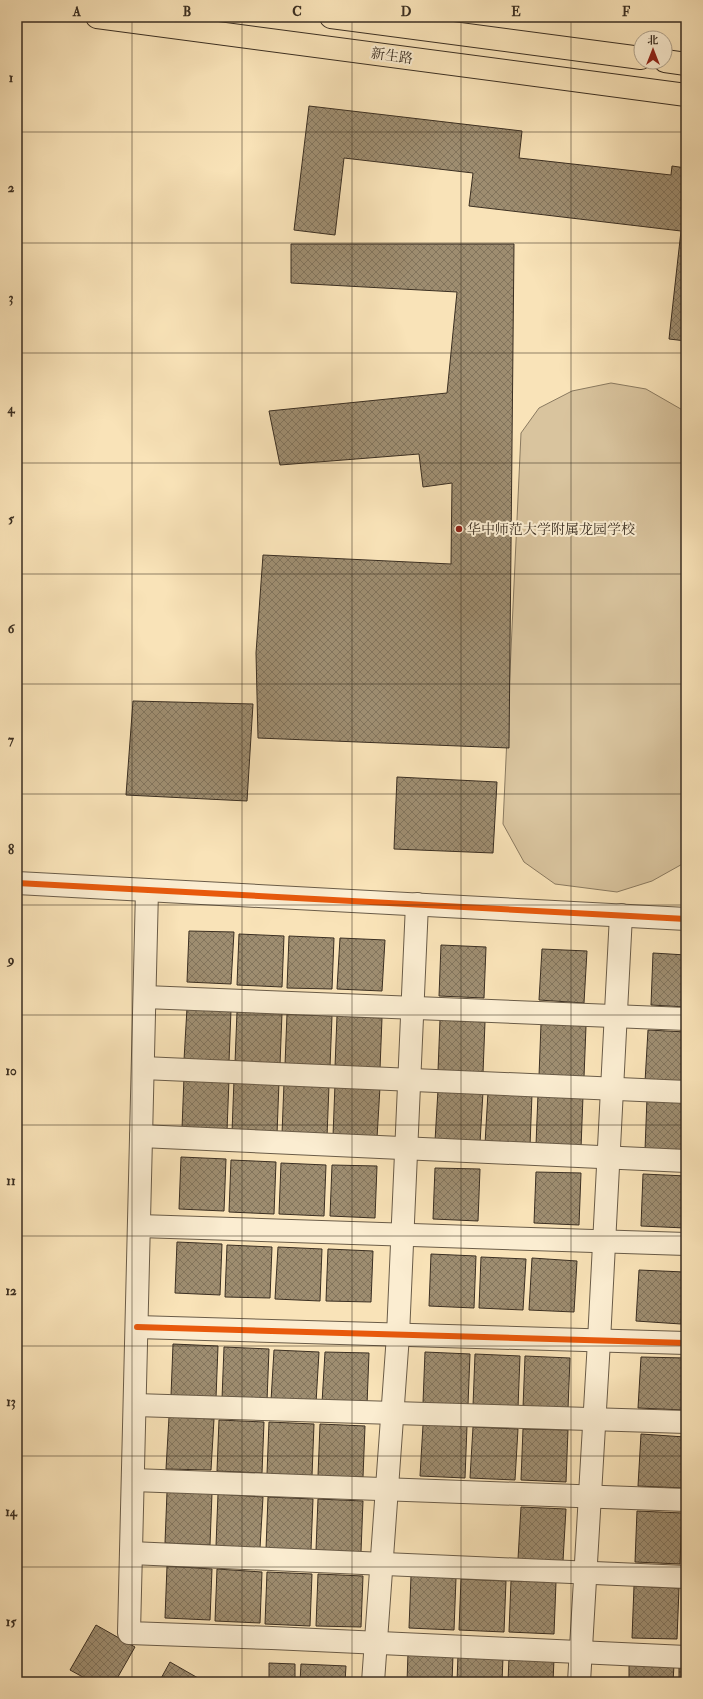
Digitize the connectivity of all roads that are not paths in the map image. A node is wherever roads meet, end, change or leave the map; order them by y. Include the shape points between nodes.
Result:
1 (97, 17) edge
2 (330, 17) edge
3 (633, 57) edge
4 (673, 62) edge
5 (686, 64) edge
6 (686, 95) edge
7 (17, 883) edge
8 (147, 890) junction
9 (417, 904) junction
10 (621, 915) junction
11 (686, 919) edge
12 (145, 997) junction
13 (412, 1008) junction
14 (616, 1016) junction
15 (686, 1019) edge
16 (143, 1068) junction
17 (409, 1080) junction
18 (612, 1088) junction
19 (686, 1092) edge
20 (141, 1136) junction
21 (406, 1148) junction
22 (608, 1157) junction
23 (686, 1161) edge
24 (139, 1226) junction
25 (402, 1234) junction
26 (604, 1241) junction
27 (686, 1244) edge
28 (137, 1327) junction
29 (398, 1335) junction
30 (599, 1341) junction
31 (686, 1343) edge
32 (135, 1405) junction
33 (392, 1413) junction
34 (595, 1419) junction
35 (686, 1422) edge
36 (133, 1480) junction
37 (386, 1489) junction
38 (590, 1497) junction
39 (686, 1500) edge
40 (131, 1553) junction
41 (381, 1564) junction
42 (586, 1573) junction
43 (686, 1577) edge
44 (376, 1642) junction
45 (581, 1652) junction
46 (686, 1656) edge
47 (373, 1682) edge
48 (579, 1682) edge

1 - 6 main road, 新生路
2 - 3 main road
4 - 5 main road
7 - 8 street
8 - 9 street
8 - 12 street
9 - 10 street
9 - 13 street
10 - 11 street
10 - 14 street
12 - 13 street
12 - 16 street
13 - 14 street
13 - 17 street
14 - 15 street
14 - 18 street
16 - 17 street
16 - 20 street
17 - 18 street
17 - 21 street
18 - 19 street
18 - 22 street
20 - 21 street
20 - 24 street
21 - 22 street
21 - 25 street
22 - 23 street
22 - 26 street
24 - 25 street
24 - 28 street
25 - 26 street
25 - 29 street
26 - 27 street
26 - 30 street
28 - 29 street
28 - 32 street
29 - 30 street
29 - 33 street
30 - 31 street
30 - 34 street
32 - 33 street
32 - 36 street
33 - 34 street
33 - 37 street
34 - 35 street
34 - 38 street
36 - 37 street
36 - 40 street
37 - 38 street
37 - 41 street
38 - 39 street
38 - 42 street
40 - 41 street
40 - 44 street via 129,1633
41 - 42 street
41 - 44 street
42 - 43 street
42 - 45 street
44 - 45 street
44 - 47 street
45 - 46 street
45 - 48 street

